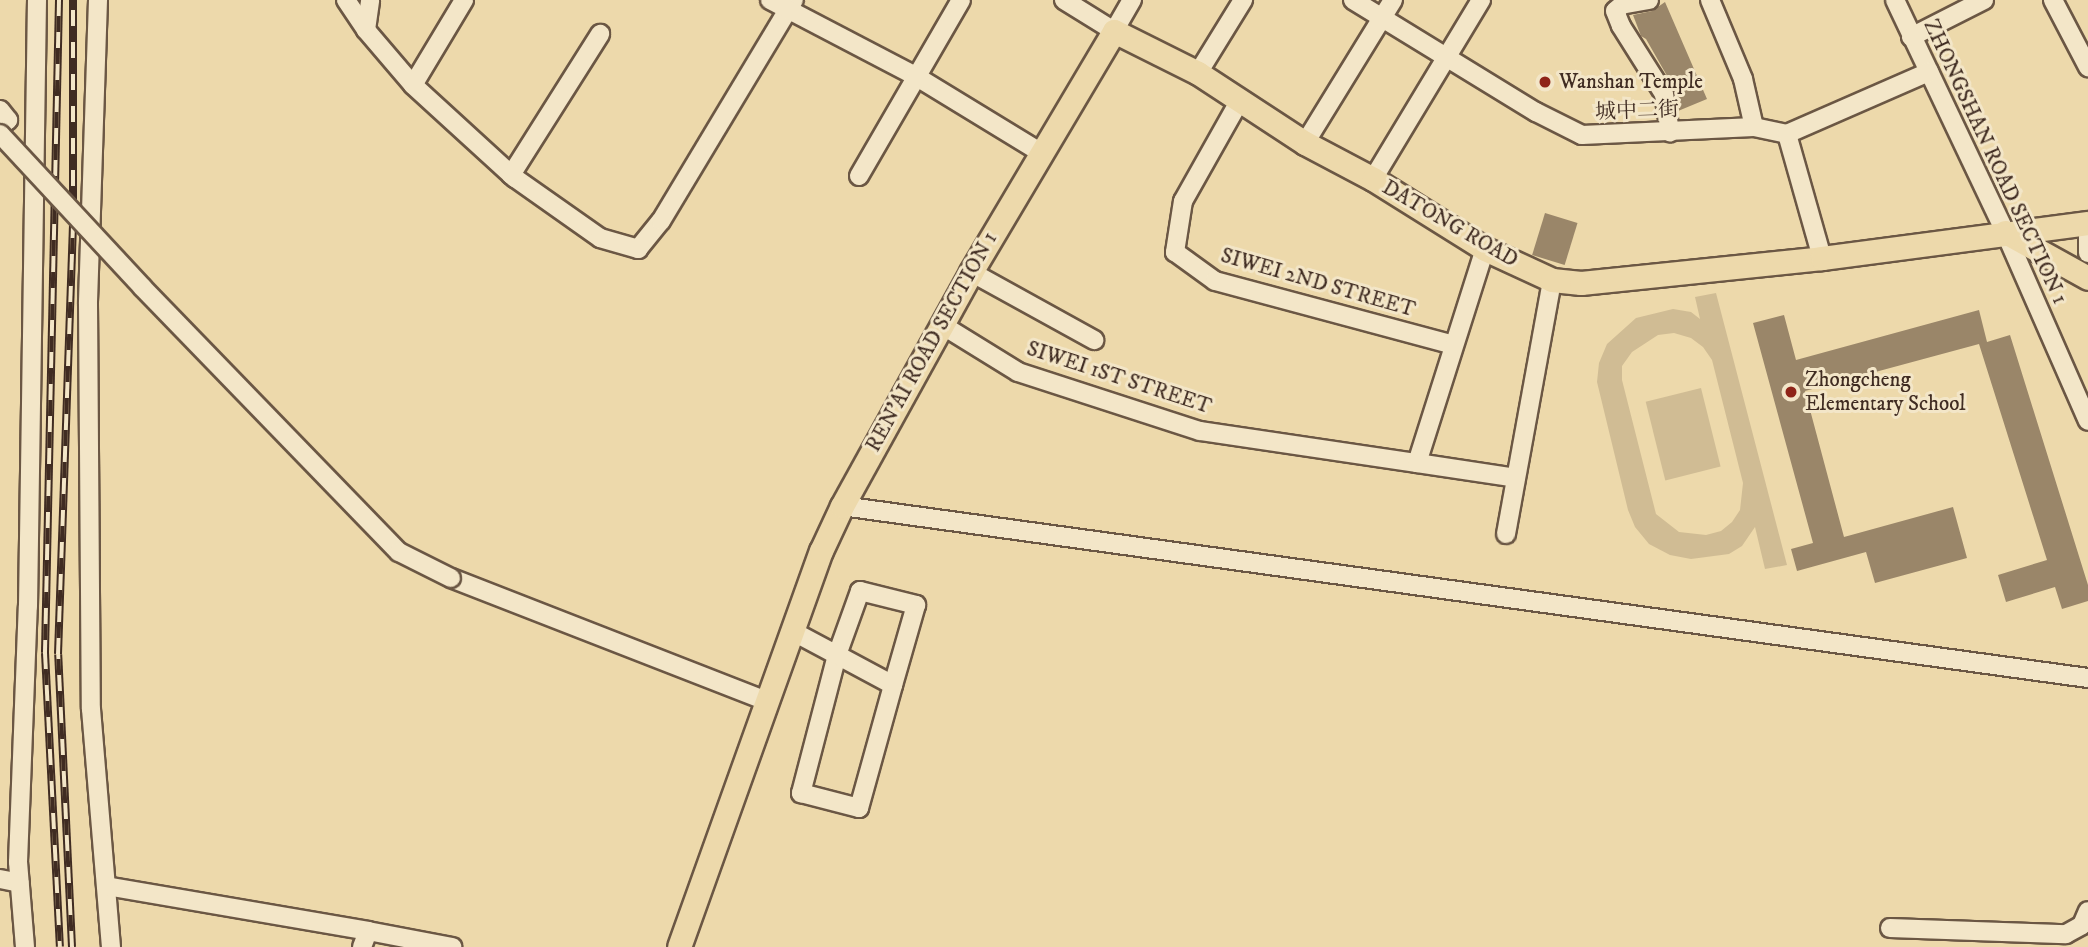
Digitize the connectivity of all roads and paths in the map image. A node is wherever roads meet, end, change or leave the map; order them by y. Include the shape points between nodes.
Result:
1 (37, 0) edge
2 (98, 0) edge
3 (346, 0) edge
4 (370, 0) edge
5 (464, 0) edge
6 (769, 0) edge
7 (961, 0) edge
8 (1064, 0) edge
9 (1132, 0) edge
10 (1243, 0) edge
11 (1353, 0) edge
12 (1393, 0) edge
13 (1480, 0) edge
14 (1648, 0) edge
15 (1710, 0) edge
16 (1895, 0) edge
17 (1984, 0) edge
18 (2053, 0) edge
19 (791, 5) edge
20 (1382, 18) junction
21 (366, 30) junction
22 (1114, 31) junction
23 (600, 34) dead end
24 (1911, 37) junction
25 (1447, 55) junction
26 (2088, 67) edge
27 (1929, 72) junction
28 (1198, 74) junction
29 (916, 77) junction
30 (413, 85) junction
31 (1240, 100) junction
32 (0, 110) edge
33 (0, 127) edge
34 (1754, 127) junction
35 (1670, 133) junction
36 (0, 134) edge
37 (1787, 134) junction
38 (1305, 143) junction
39 (1040, 152) junction
40 (511, 175) junction
41 (859, 176) dead end
42 (1373, 179) junction
43 (2088, 223) edge
44 (2005, 232) junction
45 (2088, 237) edge
46 (1485, 249) junction
47 (2088, 253) edge
48 (1822, 258) junction
49 (971, 272) junction
50 (2088, 278) edge
51 (1552, 280) junction
52 (942, 325) junction
53 (1094, 340) dead end
54 (1454, 345) junction
55 (2088, 421) edge
56 (1417, 463) junction
57 (1516, 478) junction
58 (842, 506) junction
59 (1506, 534) dead end
60 (792, 631) junction
61 (837, 655) junction
62 (2088, 678) edge
63 (893, 685) junction
64 (767, 701) junction
65 (0, 879) edge
66 (20, 883) junction
67 (106, 886) junction
68 (2088, 911) edge
69 (1890, 928) dead end
70 (365, 939) edge
71 (25, 947) edge
72 (111, 947) edge
73 (452, 947) edge
74 (679, 947) edge

1 - 66 street
2 - 67 street via 88,304 91,695
3 - 21 street
4 - 21 street
5 - 30 street
6 - 19 street
7 - 29 street
8 - 22 street, DATONG ROAD
9 - 22 street, REN'AI ROAD SECTION 1
10 - 28 street
11 - 20 street, 城中二街
12 - 20 street
13 - 25 street
14 - 35 street via 1615,11 1664,93
15 - 34 street via 1743,79
16 - 24 street, ZHONGSHAN ROAD SECTION 1
17 - 24 street
18 - 26 street
19 - 29 street
19 - 40 street via 661,221 638,248 600,238
20 - 25 street, 城中二街
20 - 38 street
21 - 30 street
22 - 28 main road, DATONG ROAD
22 - 39 main road, REN'AI ROAD SECTION 1
23 - 40 street
24 - 27 street, ZHONGSHAN ROAD SECTION 1
25 - 35 street, 城中二街 via 1536,112 1582,135
25 - 42 street
27 - 37 street
27 - 44 street, ZHONGSHAN ROAD SECTION 1
28 - 31 main road, DATONG ROAD
29 - 39 street
29 - 41 street
30 - 40 street
31 - 38 main road, DATONG ROAD
31 - 54 street, SIWEI 2ND STREET via 1183,201 1175,252 1215,281
32 - 33 street via 8,120
34 - 35 street, 城中二街
34 - 37 street, 城中二街
36 - 64 street, bridge via 399,552 451,578
37 - 48 street
38 - 42 main road, DATONG ROAD
39 - 49 main road, REN'AI ROAD SECTION 1
42 - 46 main road, DATONG ROAD
43 - 44 main road, DATONG ROAD
44 - 48 main road, DATONG ROAD
44 - 50 main road
44 - 55 street, ZHONGSHAN ROAD SECTION 1
45 - 47 street
46 - 51 main road, DATONG ROAD
46 - 54 street
48 - 51 main road, DATONG ROAD via 1581,283
49 - 52 main road, REN'AI ROAD SECTION 1
49 - 53 street
51 - 57 street
52 - 56 street, SIWEI 1ST STREET via 1018,372 1200,431
52 - 58 main road, REN'AI ROAD SECTION 1
54 - 56 street
56 - 57 street, SIWEI 1ST STREET
57 - 59 street
58 - 60 main road, REN'AI ROAD SECTION 1
58 - 62 street
60 - 61 street
60 - 64 main road, REN'AI ROAD SECTION 1
61 - 63 street
61 - 63 street via 860,591 916,605
61 - 63 street via 801,793 859,808
64 - 74 main road, REN'AI ROAD SECTION 1
65 - 66 street
66 - 71 street
67 - 70 street
67 - 72 street
68 - 69 street via 2082,925 2066,934
70 - 73 street

